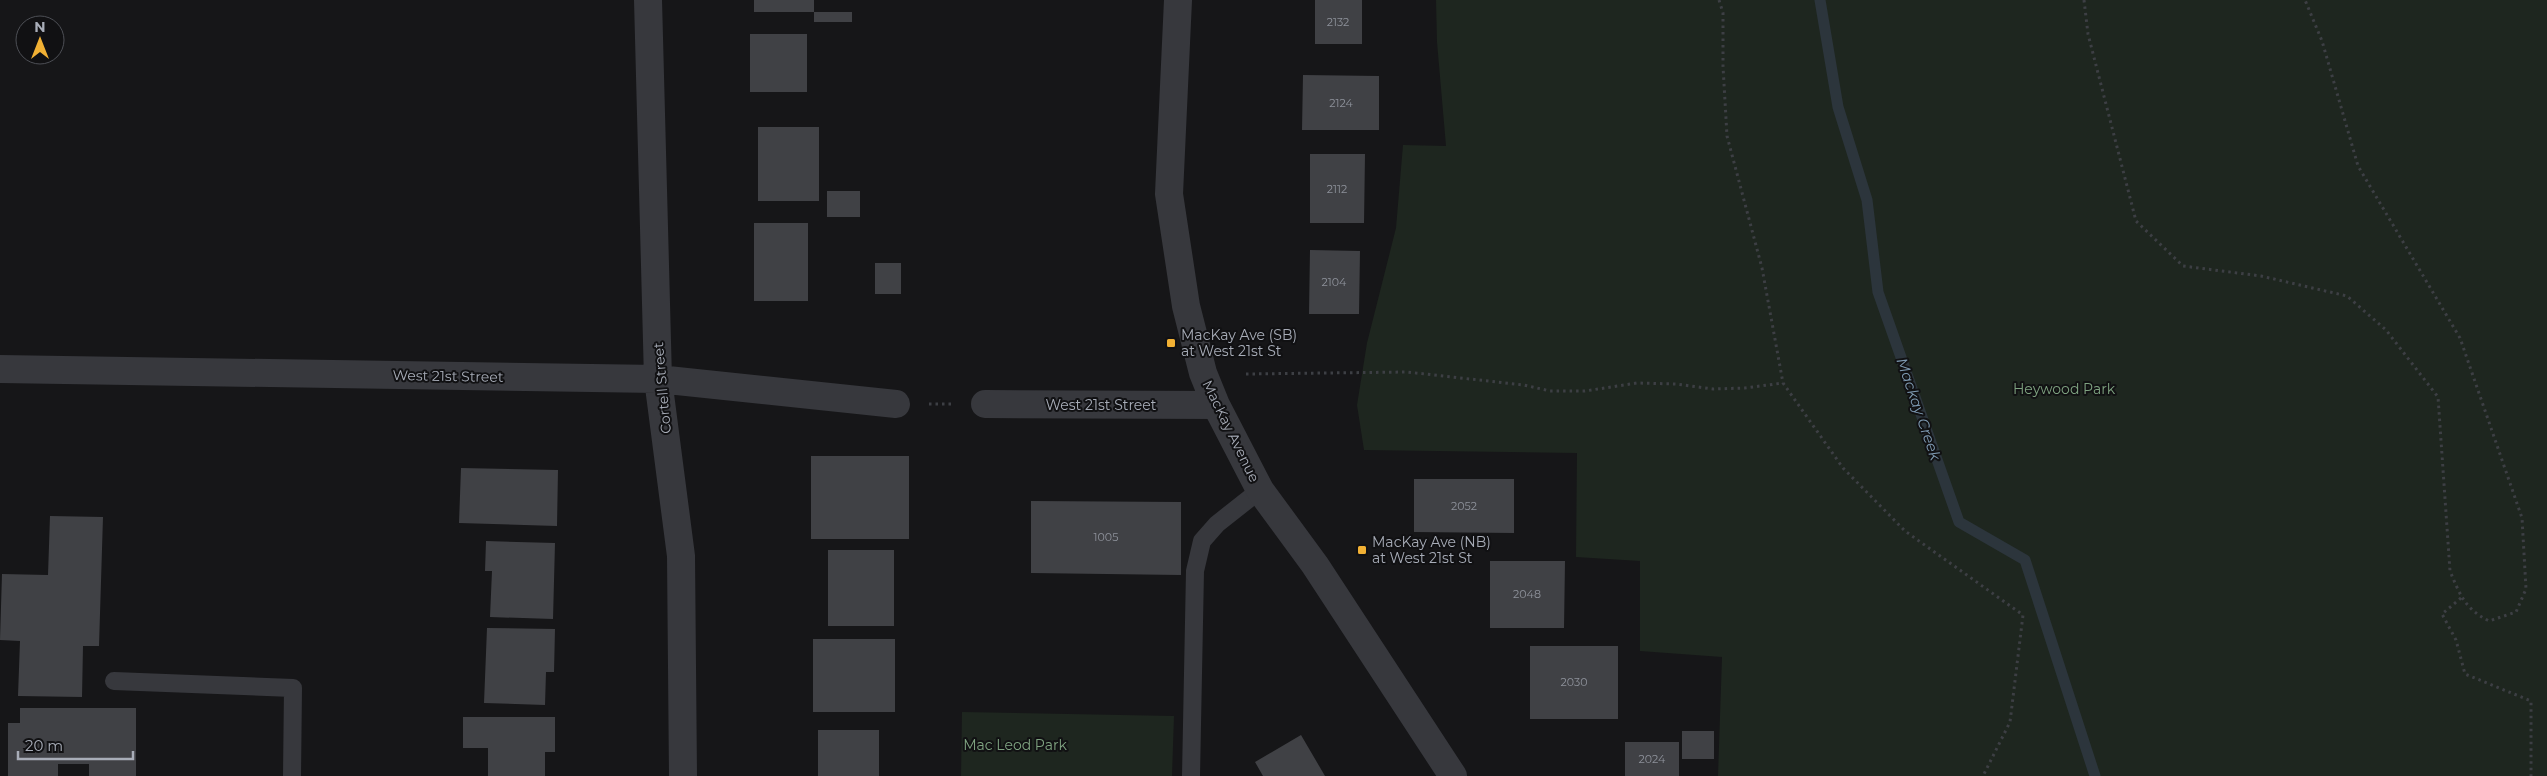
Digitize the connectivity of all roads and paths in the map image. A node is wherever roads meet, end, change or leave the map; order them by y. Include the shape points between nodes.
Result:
1 (648, 0) edge
2 (1178, 0) edge
3 (1719, 0) edge
4 (2084, 0) edge
5 (2305, 0) edge
6 (0, 369) edge
7 (1246, 374) dead end
8 (658, 379) junction
9 (1783, 383) junction
10 (896, 404) joint
11 (986, 404) joint
12 (1216, 405) junction
13 (1260, 490) junction
14 (2461, 598) junction
15 (114, 681) dead end
16 (292, 776) edge
17 (683, 776) edge
18 (1191, 776) edge
19 (1453, 776) edge
20 (1983, 776) edge
21 (2531, 776) edge

1 - 8 street, Cortell Street
2 - 12 street, MacKay Avenue via 1169,194 1186,306 1203,373
3 - 9 path via 1723,13 1727,136 1762,268
4 - 14 path via 2088,34 2136,221 2183,266 2260,276 2347,296 2386,330 2438,397 2450,571
5 - 14 path via 2322,41 2358,166 2460,338 2522,518 2526,589 2516,612 2489,621 2474,614
6 - 8 street, West 21st Street
7 - 9 path via 1407,372 1524,384 1550,391 1585,391 1637,383 1713,389
8 - 10 street, West 21st Street
8 - 17 street, Cortell Street via 681,556
9 - 20 path via 1843,468 1905,531 2023,615 2010,722
10 - 11 path
11 - 12 street, West 21st Street
12 - 13 street, MacKay Avenue
13 - 18 lane via 1217,524 1202,541 1200,549 1195,571
13 - 19 street, MacKay Avenue via 1315,565
14 - 21 path via 2442,614 2456,640 2465,674 2531,701
15 - 16 lane via 293,688

